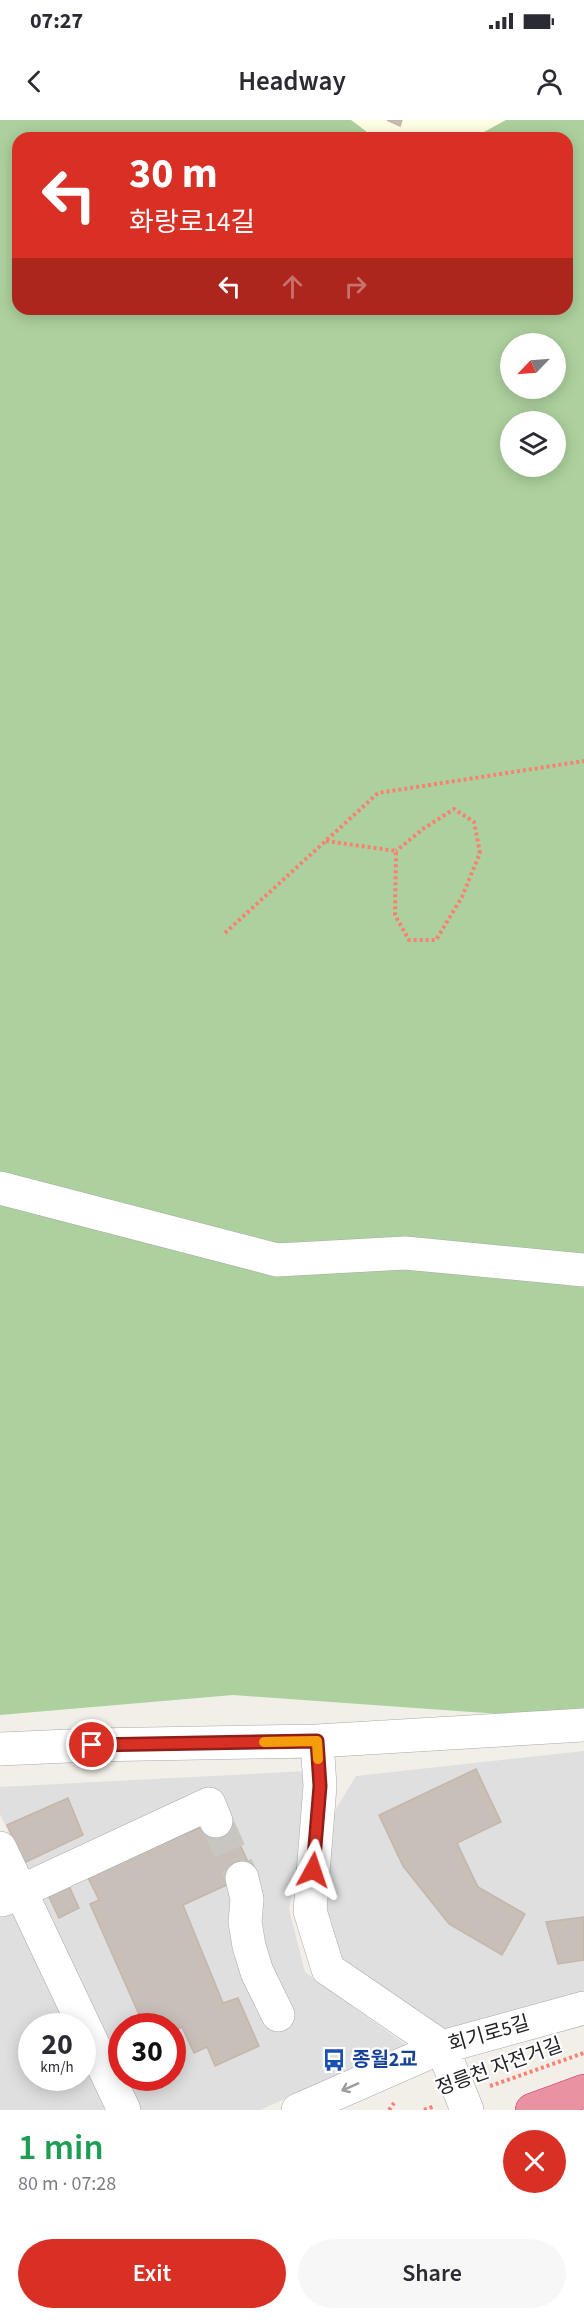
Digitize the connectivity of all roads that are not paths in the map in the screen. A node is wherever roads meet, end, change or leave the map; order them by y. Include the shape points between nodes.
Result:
1 (0, 1188) edge
2 (584, 1270) edge
3 (584, 1725) edge
4 (317, 1741) junction
5 (0, 1749) edge
6 (216, 1821) tunnel mouth
7 (0, 1848) edge
8 (242, 1878) tunnel mouth
9 (10, 1896) edge
10 (584, 2008) edge
11 (278, 2015) dead end
12 (442, 2047) junction
13 (584, 2091) edge
14 (465, 2101) edge
15 (124, 2110) edge
16 (298, 2110) edge
17 (532, 2110) edge

1 - 2 street via 277,1260 405,1252
3 - 4 street
4 - 5 street
4 - 12 street via 320,1786 310,1911 328,1969
6 - 9 street via 209,1804
7 - 9 street
8 - 11 street via 249,1946
9 - 15 street
10 - 12 street, 회기로5길
12 - 14 street
12 -> 16 street, 회기로5길
13 - 17 highway

